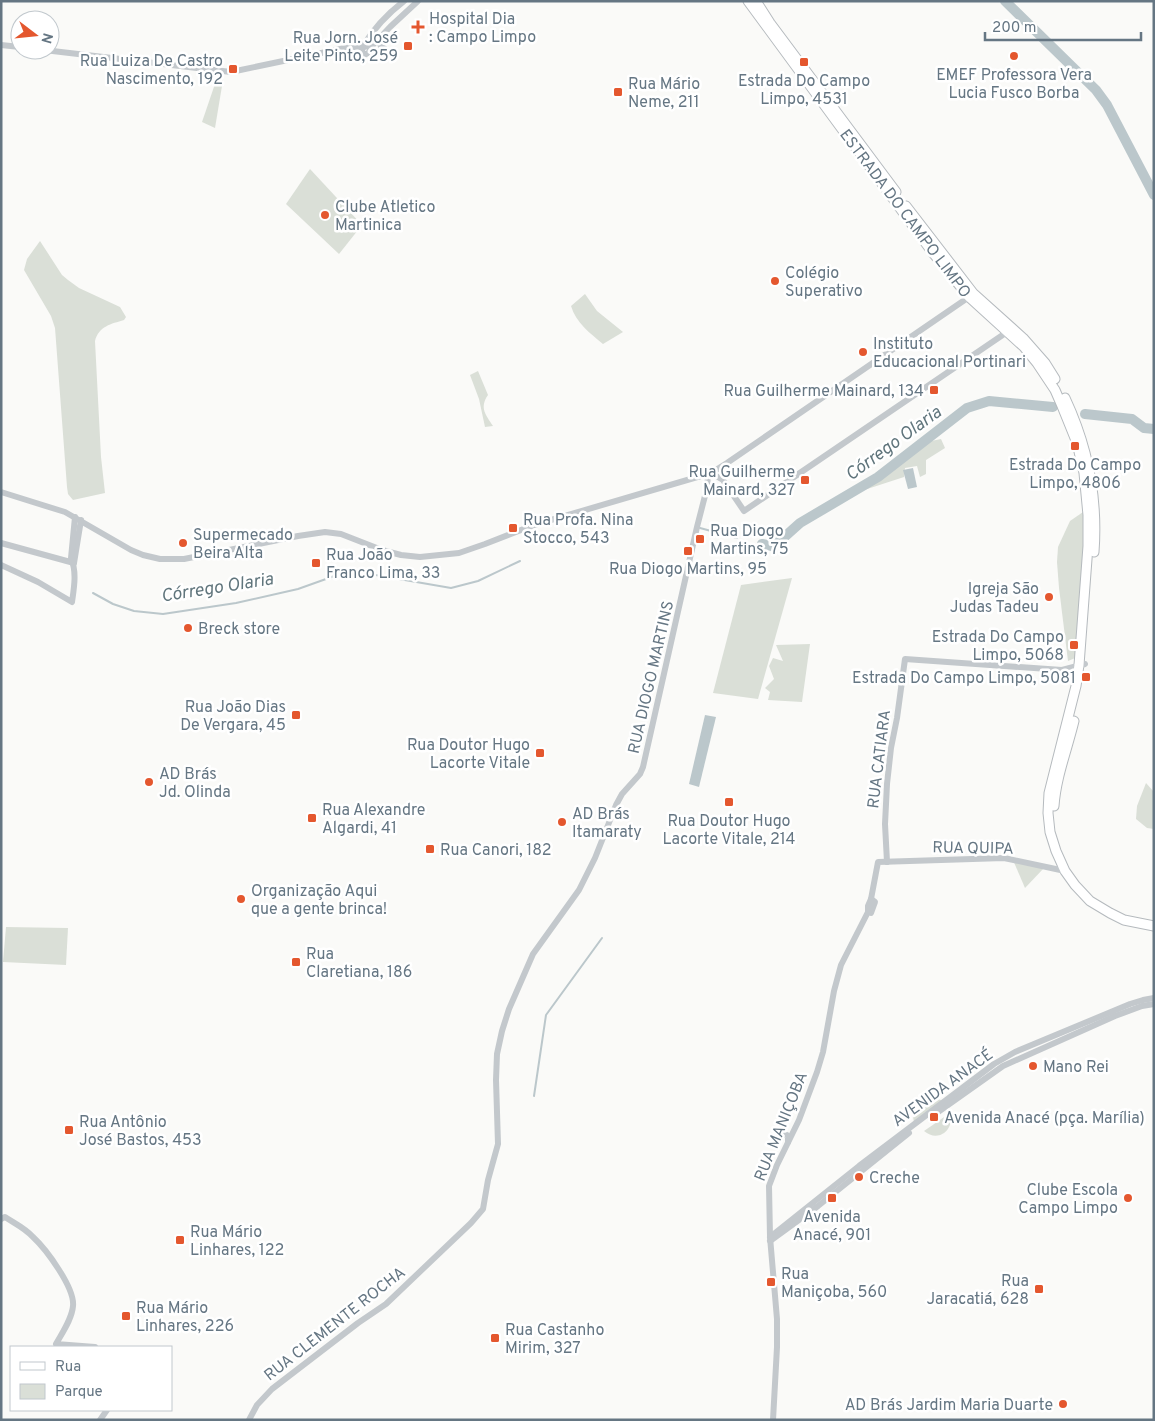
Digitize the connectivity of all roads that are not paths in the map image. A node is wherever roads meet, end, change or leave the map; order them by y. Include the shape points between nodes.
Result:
1 (404, 1) edge
2 (418, 1) edge
3 (748, 1) edge
4 (756, 1) edge
5 (378, 41) junction
6 (365, 47) junction
7 (385, 49) dead end
8 (60, 52) edge
9 (969, 298) junction
10 (1010, 330) junction
11 (727, 463) junction
12 (710, 473) junction
13 (723, 480) junction
14 (1, 492) edge
15 (1088, 510) junction
16 (78, 519) junction
17 (1095, 533) junction
18 (1, 543) edge
19 (74, 563) junction
20 (1, 566) edge
21 (1082, 665) junction
22 (887, 862) junction
23 (1065, 871) junction
24 (871, 899) joint
25 (1154, 920) edge
26 (1154, 926) edge
27 (1154, 998) edge
28 (1154, 1004) edge
29 (779, 1134) dead end
30 (788, 1143) junction
31 (483, 1209) joint
32 (1, 1219) edge
33 (770, 1239) junction
34 (82, 1346) edge
35 (249, 1420) edge
36 (773, 1420) edge

1 - 6 street via 379,22
2 - 5 street
3 - 9 main road, ESTRADA DO CAMPO LIMPO
4 - 10 main road, ESTRADA DO CAMPO LIMPO via 957,273
5 - 6 street
5 - 7 street
6 - 8 street via 350,47 231,72
9 - 10 main road, ESTRADA DO CAMPO LIMPO
9 - 11 street
10 - 13 street via 744,511
10 - 15 main road, ESTRADA DO CAMPO LIMPO via 1037,363 1062,406 1079,453
10 - 17 main road, ESTRADA DO CAMPO LIMPO via 1023,338 1045,363 1076,422 1090,473
11 - 12 street
11 - 13 street
12 - 13 street
12 - 16 street via 534,525 459,553 436,556 401,555 341,534 325,532 184,559 160,560 143,556
12 - 31 street, RUA DIOGO MARTINS via 643,767 616,805 579,890 533,954 502,1030 496,1067 498,1144
14 - 16 street
15 - 17 main road via 1093,516
15 - 21 main road, ESTRADA DO CAMPO LIMPO
16 - 19 street
17 - 21 main road, ESTRADA DO CAMPO LIMPO
18 - 19 street
19 - 20 street via 72,602
21 - 22 street, RUA CATIARA via 1062,670 906,659 887,784
21 - 23 main road, ESTRADA DO CAMPO LIMPO via 1049,793 1050,832
21 - 25 main road, ESTRADA DO CAMPO LIMPO via 1082,682 1055,792 1054,824 1058,840 1071,870 1090,893 1115,910
22 - 23 street, RUA QUIPA via 1004,858
22 - 24 street, RUA QUIPA via 878,862
23 - 26 main road, ESTRADA DO CAMPO LIMPO via 1081,892 1100,908 1124,920
24 - 30 street, RUA MANIÇOBA via 868,912 844,957 817,1072
27 - 33 street, AVENIDA ANACÉ via 1130,1004 1015,1052 994,1064 859,1166
28 - 33 street, AVENIDA ANACÉ via 1115,1016 1003,1066 912,1130 818,1206
29 - 30 street via 787,1135
30 - 33 street, RUA MANIÇOBA via 769,1186
31 - 35 street, RUA CLEMENTE ROCHA via 386,1304 272,1389 257,1405
32 - 34 street via 5,1217 33,1236 50,1257 74,1300 56,1344
33 - 36 street, RUA MANIÇOBA via 777,1319

